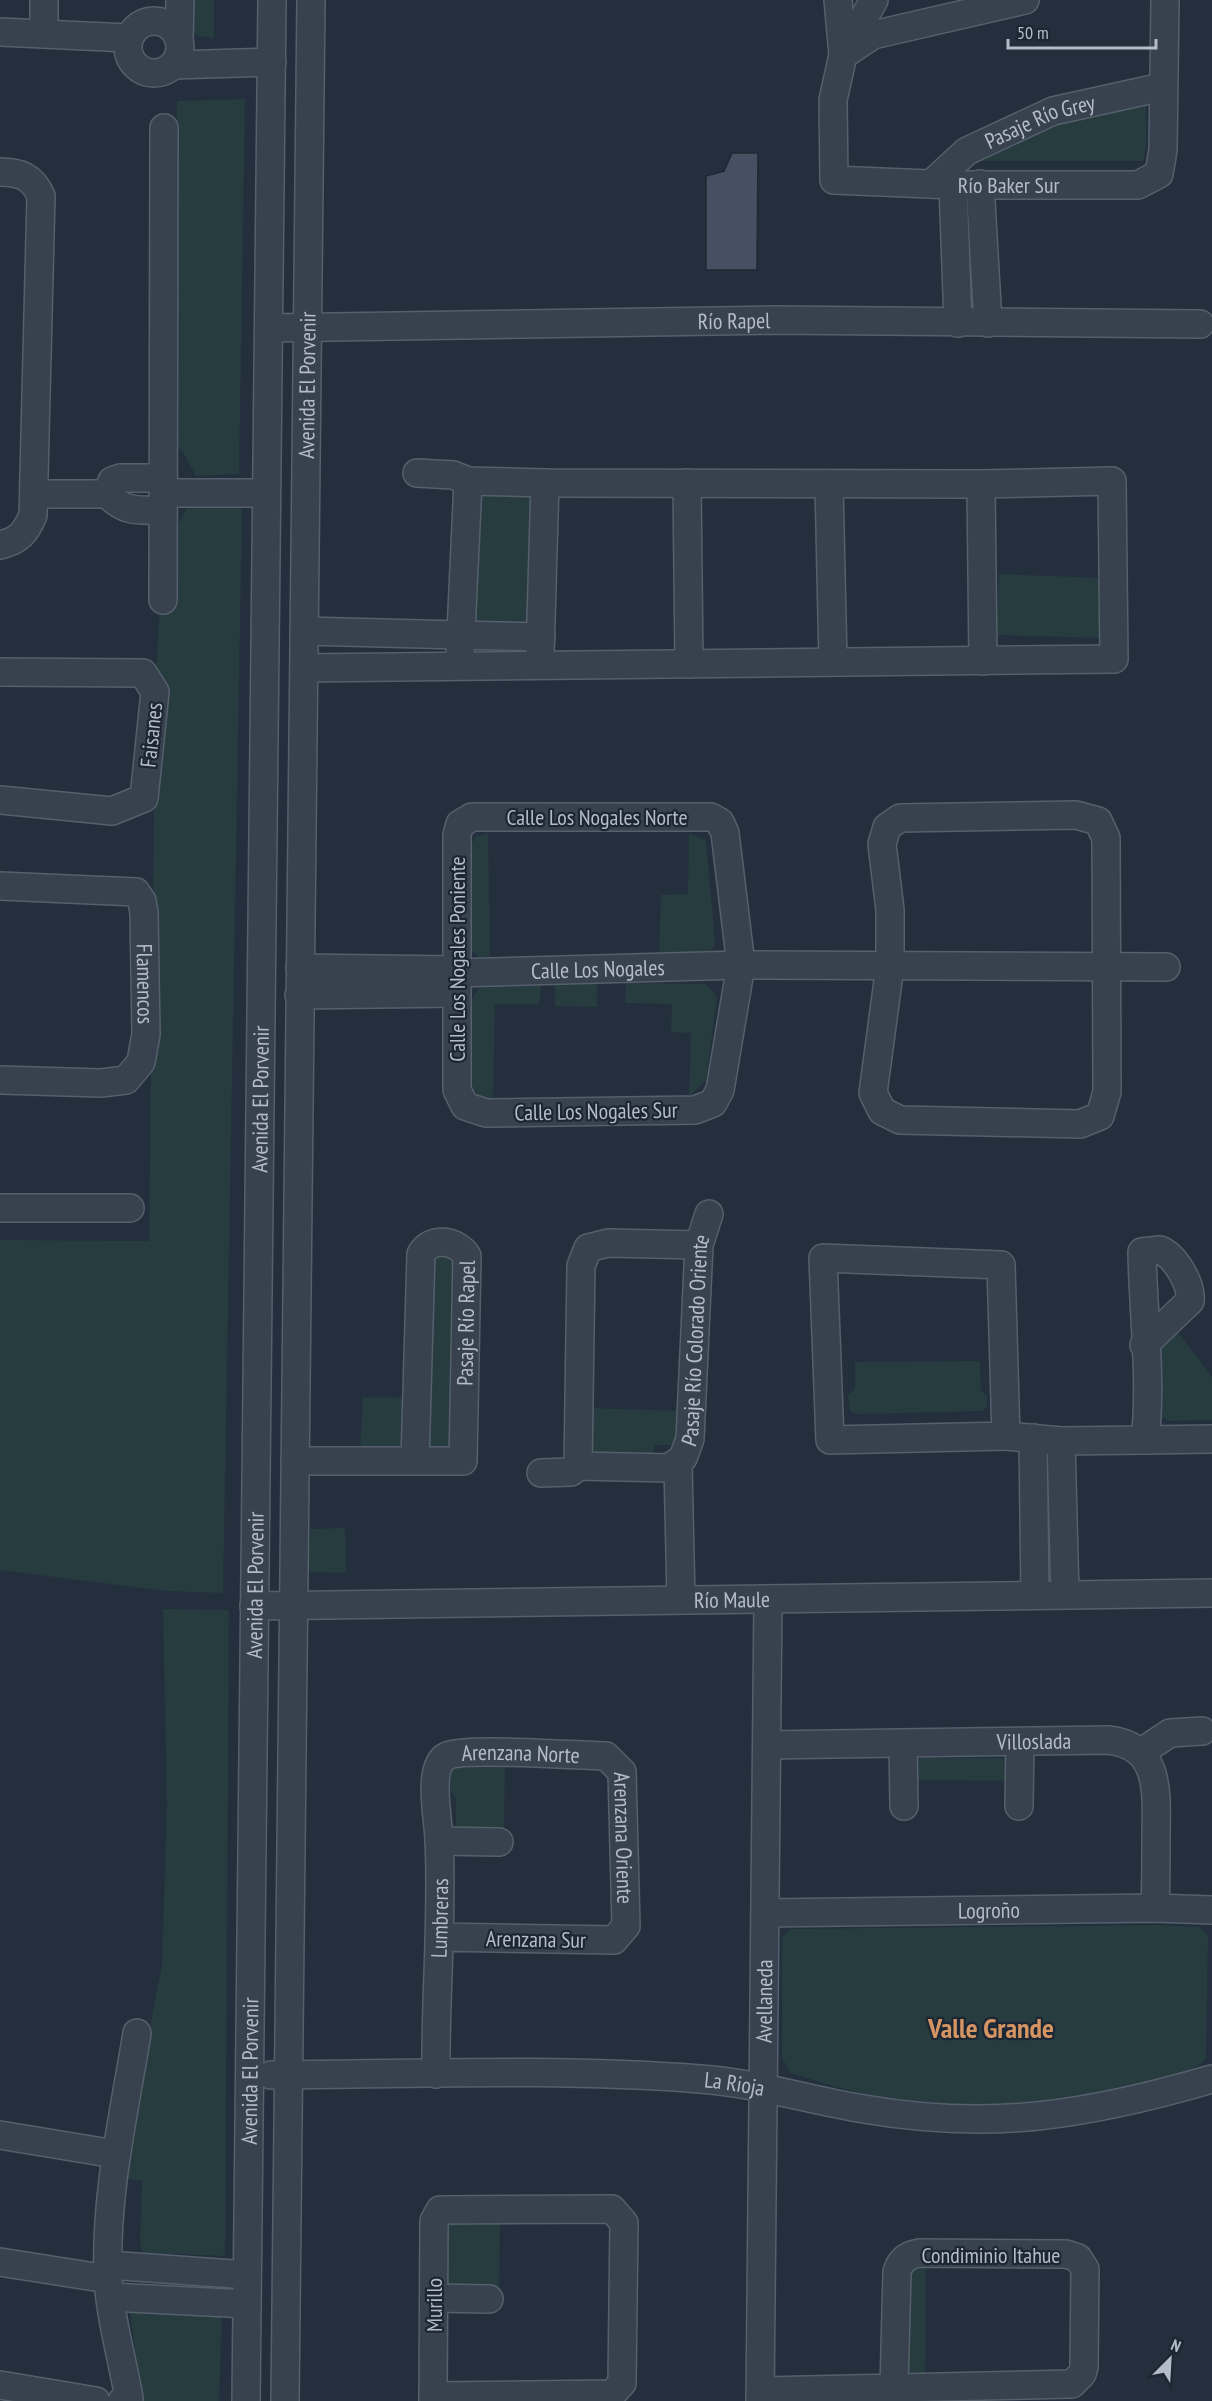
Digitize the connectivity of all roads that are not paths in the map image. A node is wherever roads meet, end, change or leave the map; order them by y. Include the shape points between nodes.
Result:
1 (44, 0) edge
2 (180, 0) edge
3 (272, 0) edge
4 (311, 0) edge
5 (838, 0) edge
6 (874, 0) edge
7 (1025, 0) edge
8 (1165, 0) edge
9 (0, 32) edge
10 (44, 32) junction
11 (129, 38) junction
12 (177, 52) junction
13 (843, 55) junction
14 (272, 62) junction
15 (1162, 87) junction
16 (164, 128) dead end
17 (0, 172) edge
18 (942, 184) junction
19 (980, 184) junction
20 (958, 323) junction
21 (988, 323) junction
22 (1200, 324) dead end
23 (309, 326) junction
24 (268, 328) junction
25 (417, 472) dead end
26 (468, 481) junction
27 (545, 483) junction
28 (687, 483) junction
29 (829, 484) junction
30 (981, 484) junction
31 (266, 493) junction
32 (34, 494) junction
33 (164, 494) junction
34 (0, 545) edge
35 (163, 600) dead end
36 (304, 632) junction
37 (461, 635) junction
38 (541, 637) junction
39 (984, 661) junction
40 (833, 662) junction
41 (688, 664) junction
42 (540, 666) junction
43 (459, 667) junction
44 (304, 668) junction
45 (0, 672) edge
46 (264, 769) junction
47 (302, 769) junction
48 (0, 800) edge
49 (472, 817) joint
50 (0, 886) edge
51 (741, 965) junction
52 (1109, 965) junction
53 (890, 966) junction
54 (1166, 967) dead end
55 (456, 979) junction
56 (300, 981) junction
57 (0, 1080) edge
58 (465, 1106) joint
59 (0, 1208) edge
60 (130, 1208) dead end
61 (709, 1214) dead end
62 (699, 1245) junction
63 (1144, 1345) dead end
64 (1006, 1436) junction
65 (1033, 1438) junction
66 (1145, 1440) junction
67 (1212, 1440) edge
68 (1061, 1441) junction
69 (415, 1460) junction
70 (295, 1461) junction
71 (678, 1464) junction
72 (578, 1466) junction
73 (541, 1473) dead end
74 (1212, 1593) edge
75 (1035, 1595) junction
76 (1065, 1595) junction
77 (768, 1599) junction
78 (681, 1600) junction
79 (294, 1604) junction
80 (254, 1606) junction
81 (1202, 1731) dead end
82 (1020, 1742) junction
83 (903, 1743) junction
84 (766, 1745) junction
85 (1140, 1753) junction
86 (606, 1756) joint
87 (440, 1762) joint
88 (904, 1806) dead end
89 (1019, 1806) dead end
90 (439, 1841) junction
91 (499, 1842) dead end
92 (1155, 1908) junction
93 (1212, 1910) edge
94 (765, 1913) junction
95 (626, 1926) joint
96 (439, 1937) junction
97 (137, 2033) dead end
98 (436, 2074) junction
99 (249, 2075) junction
100 (287, 2075) junction
101 (1212, 2079) edge
102 (763, 2086) junction
103 (0, 2135) edge
104 (115, 2154) junction
105 (0, 2262) edge
106 (171, 2269) junction
107 (247, 2275) junction
108 (109, 2280) junction
109 (434, 2298) junction
110 (489, 2299) dead end
111 (170, 2300) junction
112 (247, 2304) junction
113 (0, 2385) edge
114 (894, 2387) junction
115 (760, 2396) edge
116 (433, 2399) edge
117 (96, 2401) edge
118 (122, 2401) edge
119 (246, 2401) edge
120 (285, 2401) edge

1 - 10 street
2 - 12 street
3 - 14 street, Avenida El Porvenir
4 - 23 street, Avenida El Porvenir
5 - 13 street
6 - 13 street
7 - 13 street via 873,35
8 - 15 street
9 - 10 street
10 - 11 street
11 - 12 street via 138,26 154,21 170,26
11 - 12 street via 128,57 140,71 158,74
12 - 14 street
13 - 18 street, Río Baker Sur via 833,100 834,180
14 - 24 street, Avenida El Porvenir
15 - 18 street, Pasaje Río Grey via 1053,111 967,151
15 - 19 street, Río Baker Sur via 1163,150 1159,174 1138,185
16 - 33 street
17 - 32 street via 25,176 36,184 41,195
18 - 19 street, Río Baker Sur
18 - 20 street
19 - 21 street
20 - 21 street, Río Rapel
20 - 23 street, Río Rapel via 775,320
21 - 22 street, Río Rapel
23 - 24 street, Río Rapel
23 - 36 street, Avenida El Porvenir
24 - 31 street, Avenida El Porvenir
25 - 26 street via 453,475
26 - 27 street
26 - 37 street
27 - 28 street
27 - 38 street
28 - 29 street
28 - 41 street
29 - 30 street
29 - 40 street
30 - 39 street
30 - 39 street via 1112,481 1114,659
31 - 33 street
31 - 46 street, Avenida El Porvenir
32 - 33 street via 107,494 112,481 120,478
32 - 34 street via 33,515 27,529 17,540
33 - 35 street
36 - 37 street
36 - 44 street, Avenida El Porvenir
37 - 38 street
37 - 43 street
38 - 42 street
39 - 40 street
40 - 41 street
41 - 42 street
42 - 43 street
43 - 44 street
44 - 47 street, Avenida El Porvenir
45 - 48 street, Faisanes via 143,673 155,692 144,798 112,811
46 - 47 street
46 - 80 street, Avenida El Porvenir
47 - 56 street, Avenida El Porvenir
49 - 51 street, Calle Los Nogales Norte via 711,818 720,822 725,833
49 - 55 street, Calle Los Nogales Poniente via 460,824 457,834
50 - 57 street, Flamencos via 136,892 144,913 146,1034 141,1062 126,1080
51 - 53 street, Calle Los Nogales
51 - 55 street, Calle Los Nogales
51 - 58 street, Calle Los Nogales Sur via 720,1090 713,1103 695,1110 486,1113
52 - 53 street, Calle Los Nogales
52 - 53 street via 1106,838 1098,821 1076,815 900,818 887,827 882,844 890,910
52 - 53 street via 1107,1092 1100,1116 1080,1124 900,1120 882,1112 873,1093
52 - 54 street, Calle Los Nogales
55 - 56 street, Calle Los Nogales
55 - 58 street, Calle Los Nogales Poniente via 457,1090
56 - 70 street, Avenida El Porvenir
59 - 60 street
61 - 62 street, Pasaje Río Colorado Oriente
62 - 71 street, Pasaje Río Colorado Oriente via 690,1439
62 - 72 street via 608,1243 588,1248 584,1255
63 - 66 street via 1148,1417
64 - 64 street via 830,1440 823,1258 1001,1265
64 - 65 street
65 - 68 street
65 - 75 street
66 - 67 street
66 - 68 street
68 - 76 street
69 - 69 street, Pasaje Río Rapel via 462,1461 467,1256 453,1244 433,1242 421,1254
69 - 70 street
70 - 79 street, Avenida El Porvenir
71 - 72 street via 661,1469
71 - 78 street
72 - 73 street via 571,1472
74 - 76 street, Río Maule
75 - 76 street, Río Maule
75 - 77 street, Río Maule
77 - 78 street, Río Maule
77 - 84 street, Avellaneda
78 - 79 street, Río Maule
79 - 80 street, Río Maule
79 - 100 street, Avenida El Porvenir
80 - 99 street, Avenida El Porvenir
81 - 85 street via 1170,1733
82 - 83 street, Villoslada
82 - 85 street, Villoslada via 1117,1741
82 - 89 street
83 - 84 street, Villoslada
83 - 88 street
84 - 94 street, Avellaneda
85 - 92 street via 1152,1771 1155,1787
86 - 87 street, Arenzana Norte via 474,1753 448,1755
86 - 95 street, Arenzana Oriente via 622,1772
87 - 90 street, Lumbreras via 435,1773
90 - 91 street
90 - 96 street, Lumbreras
92 - 93 street, Logroño
92 - 94 street, Logroño
94 - 102 street, Avellaneda
95 - 96 street, Arenzana Sur via 614,1940
96 - 98 street, Lumbreras
97 - 104 street
98 - 100 street, La Rioja
98 - 102 street, La Rioja via 639,2074
99 - 100 street, La Rioja
99 - 107 street, Avenida El Porvenir
100 - 120 street, Avenida El Porvenir
101 - 102 street, La Rioja via 1083,2110 988,2121 863,2109
102 - 115 street, Avellaneda
103 - 104 street
104 - 108 street
105 - 108 street
106 - 107 street
106 - 108 street
106 - 111 street
107 - 112 street, Avenida El Porvenir
108 - 111 street
108 - 118 street via 129,2398
109 - 110 street
109 - 116 street, Murillo
109 - 116 street, Murillo via 434,2221 440,2211 612,2209 624,2223 622,2383 612,2394
111 - 112 street
112 - 119 street, Avenida El Porvenir
113 - 117 street
114 - 114 street, Condiminio Itahue via 1072,2384 1084,2367 1083,2263 1066,2254 908,2256 897,2272
114 - 115 street, Condiminio Itahue

